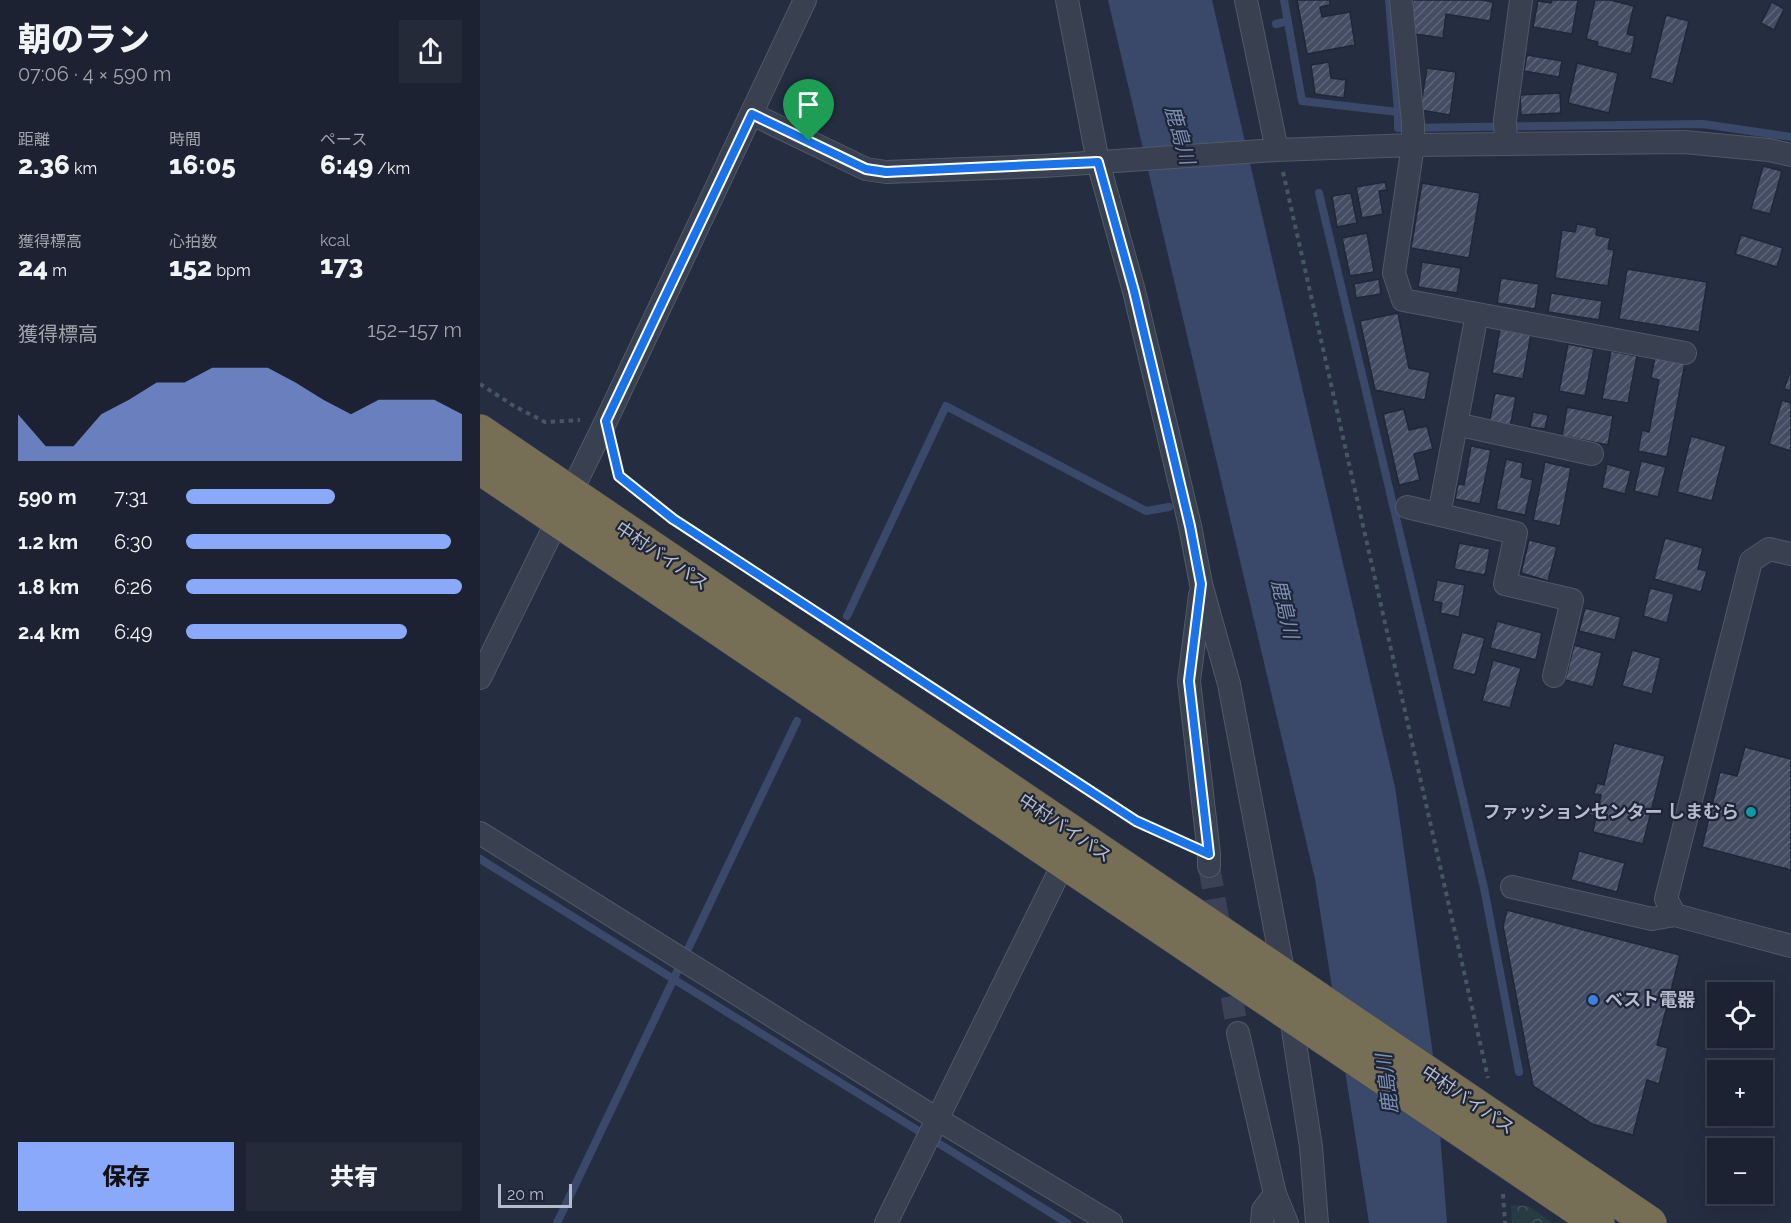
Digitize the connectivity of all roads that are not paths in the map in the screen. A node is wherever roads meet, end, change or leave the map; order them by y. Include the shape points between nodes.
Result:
1 (805, 0) edge
2 (1067, 0) edge
3 (1246, 0) edge
4 (1401, 0) edge
5 (1521, 0) edge
6 (752, 114) junction
7 (1413, 134) junction
8 (1506, 144) junction
9 (1277, 150) junction
10 (1791, 155) edge
11 (1098, 162) junction
12 (1477, 314) junction
13 (1684, 353) dead end
14 (1456, 424) junction
15 (480, 431) edge
16 (1592, 454) dead end
17 (480, 468) edge
18 (563, 507) junction
19 (1407, 507) dead end
20 (1440, 515) junction
21 (1791, 554) edge
22 (1201, 584) junction
23 (1554, 676) dead end
24 (480, 678) edge
25 (480, 833) edge
26 (1209, 860) tunnel mouth
27 (1064, 862) junction
28 (1512, 888) dead end
29 (1675, 915) junction
30 (1791, 946) edge
31 (1284, 976) junction
32 (1291, 1017) junction
33 (1238, 1033) tunnel mouth
34 (937, 1119) junction
35 (1275, 1194) junction
36 (886, 1223) edge
37 (1111, 1223) edge
38 (1262, 1223) edge
39 (1287, 1223) edge
40 (1317, 1223) edge
41 (1598, 1223) edge
42 (1650, 1223) edge

1 - 6 street
2 - 11 street
3 - 9 street
4 - 7 street
5 - 8 street via 1505,120
6 - 11 street via 866,169 886,172
6 - 18 street
7 - 8 street
7 - 9 street
7 - 12 street via 1394,273 1403,300
8 - 10 street via 1684,142
9 - 11 street
11 - 22 street via 1134,291
12 - 13 street
12 - 14 street
14 - 16 street
14 - 20 street
15 - 18 highway, 中村バイパス
17 - 18 highway, 中村バイパス
18 - 24 street
18 - 27 highway, 中村バイパス
18 - 31 highway, 中村バイパス
19 - 20 street
20 - 23 street via 1516,533 1505,584 1572,600
21 - 29 street via 1769,549 1751,561 1666,899
22 - 26 street via 1189,681
22 - 31 street via 1229,684
25 - 34 street
27 - 32 highway, 中村バイパス
27 - 34 street
28 - 29 street via 1652,919
29 - 30 street
31 - 42 highway, 中村バイパス
32 - 40 street via 1311,1147
32 - 41 highway, 中村バイパス
33 - 35 street
34 - 36 street
34 - 37 street
35 - 38 street via 1263,1210
35 - 39 street

